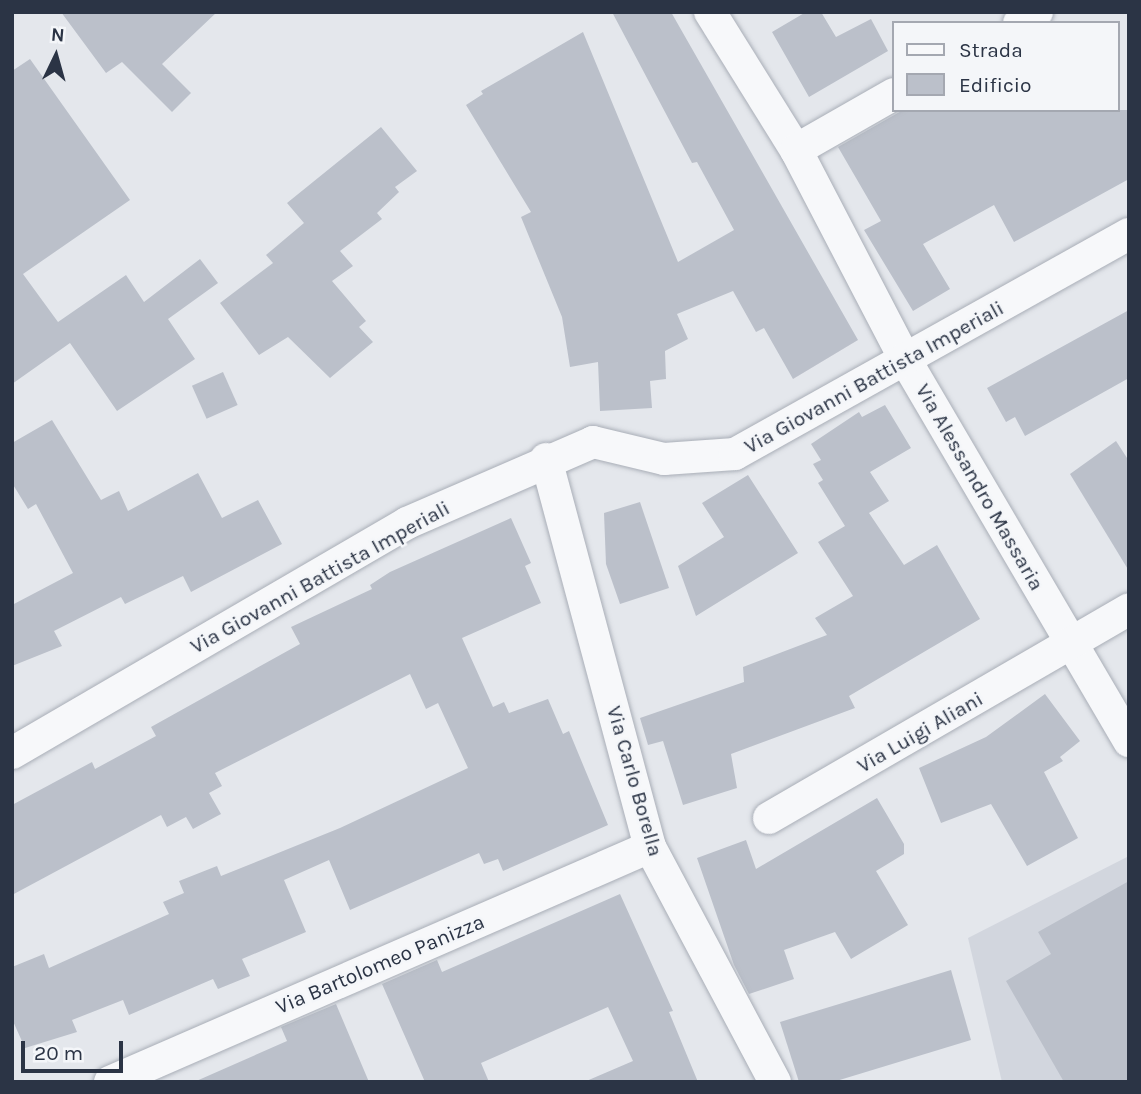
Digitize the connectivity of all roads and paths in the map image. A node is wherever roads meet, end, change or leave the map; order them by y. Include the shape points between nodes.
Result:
1 (710, 12) edge
2 (1037, 12) edge
3 (1021, 21) edge
4 (892, 95) edge
5 (796, 150) junction
6 (1129, 234) edge
7 (906, 361) junction
8 (546, 459) junction
9 (1129, 609) edge
10 (1071, 645) junction
11 (1129, 741) edge
12 (12, 753) edge
13 (769, 818) dead end
14 (650, 847) junction
15 (110, 1082) edge
16 (775, 1082) edge

1 - 5 street, Via Alessandro Massaria
2 - 3 street
4 - 5 street
5 - 7 street, Via Alessandro Massaria
6 - 7 street, Via Giovanni Battista Imperiali
7 - 8 street, Via Giovanni Battista Imperiali via 735,454 664,459 593,442
7 - 10 street, Via Alessandro Massaria
8 - 12 street, Via Giovanni Battista Imperiali via 407,523
8 - 14 street, Via Carlo Borella
9 - 10 street, Via Luigi Aliani
10 - 11 street, Via Alessandro Massaria
10 - 13 street, Via Luigi Aliani
14 - 15 street, Via Bartolomeo Panizza
14 - 16 street, Via Carlo Borella

